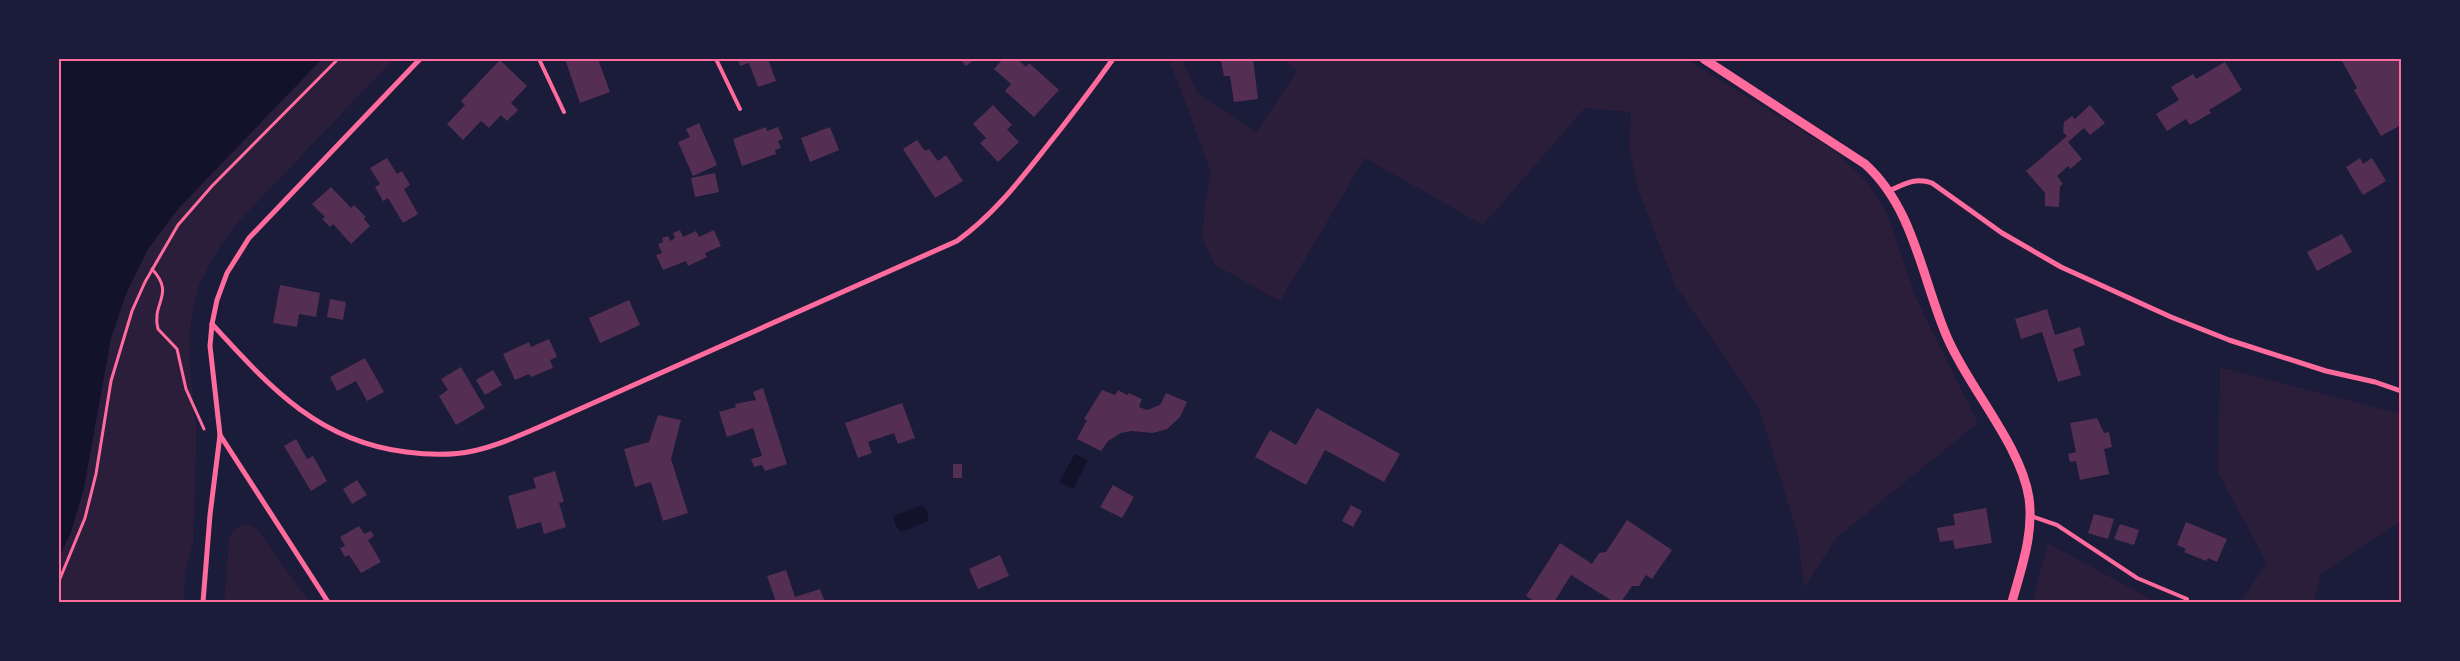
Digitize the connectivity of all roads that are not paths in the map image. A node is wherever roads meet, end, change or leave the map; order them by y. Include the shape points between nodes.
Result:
1 (420, 59) edge
2 (539, 59) edge
3 (716, 59) edge
4 (1113, 59) edge
5 (1704, 59) edge
6 (740, 109) dead end
7 (564, 112) dead end
8 (1889, 192) junction
9 (212, 324) junction
10 (2401, 390) edge
11 (220, 435) junction
12 (2029, 515) junction
13 (2187, 600) dead end
14 (204, 602) edge
15 (328, 602) edge
16 (2012, 602) edge

1 - 9 street via 249,238 227,273
2 - 7 lane
3 - 6 lane
4 - 9 street via 1012,190 977,226 957,241 538,428 489,446 432,456 371,446 340,435 282,396
5 - 8 street via 1839,145 1872,171
8 - 10 street via 1911,181 1932,183 2002,233 2061,267 2171,317 2229,340 2326,371
8 - 12 street via 1914,243 1947,336 2022,474 2029,499
9 - 11 street via 210,346
11 - 14 street
11 - 15 street
12 - 13 lane via 2058,526 2137,578
12 - 16 street via 2028,542

